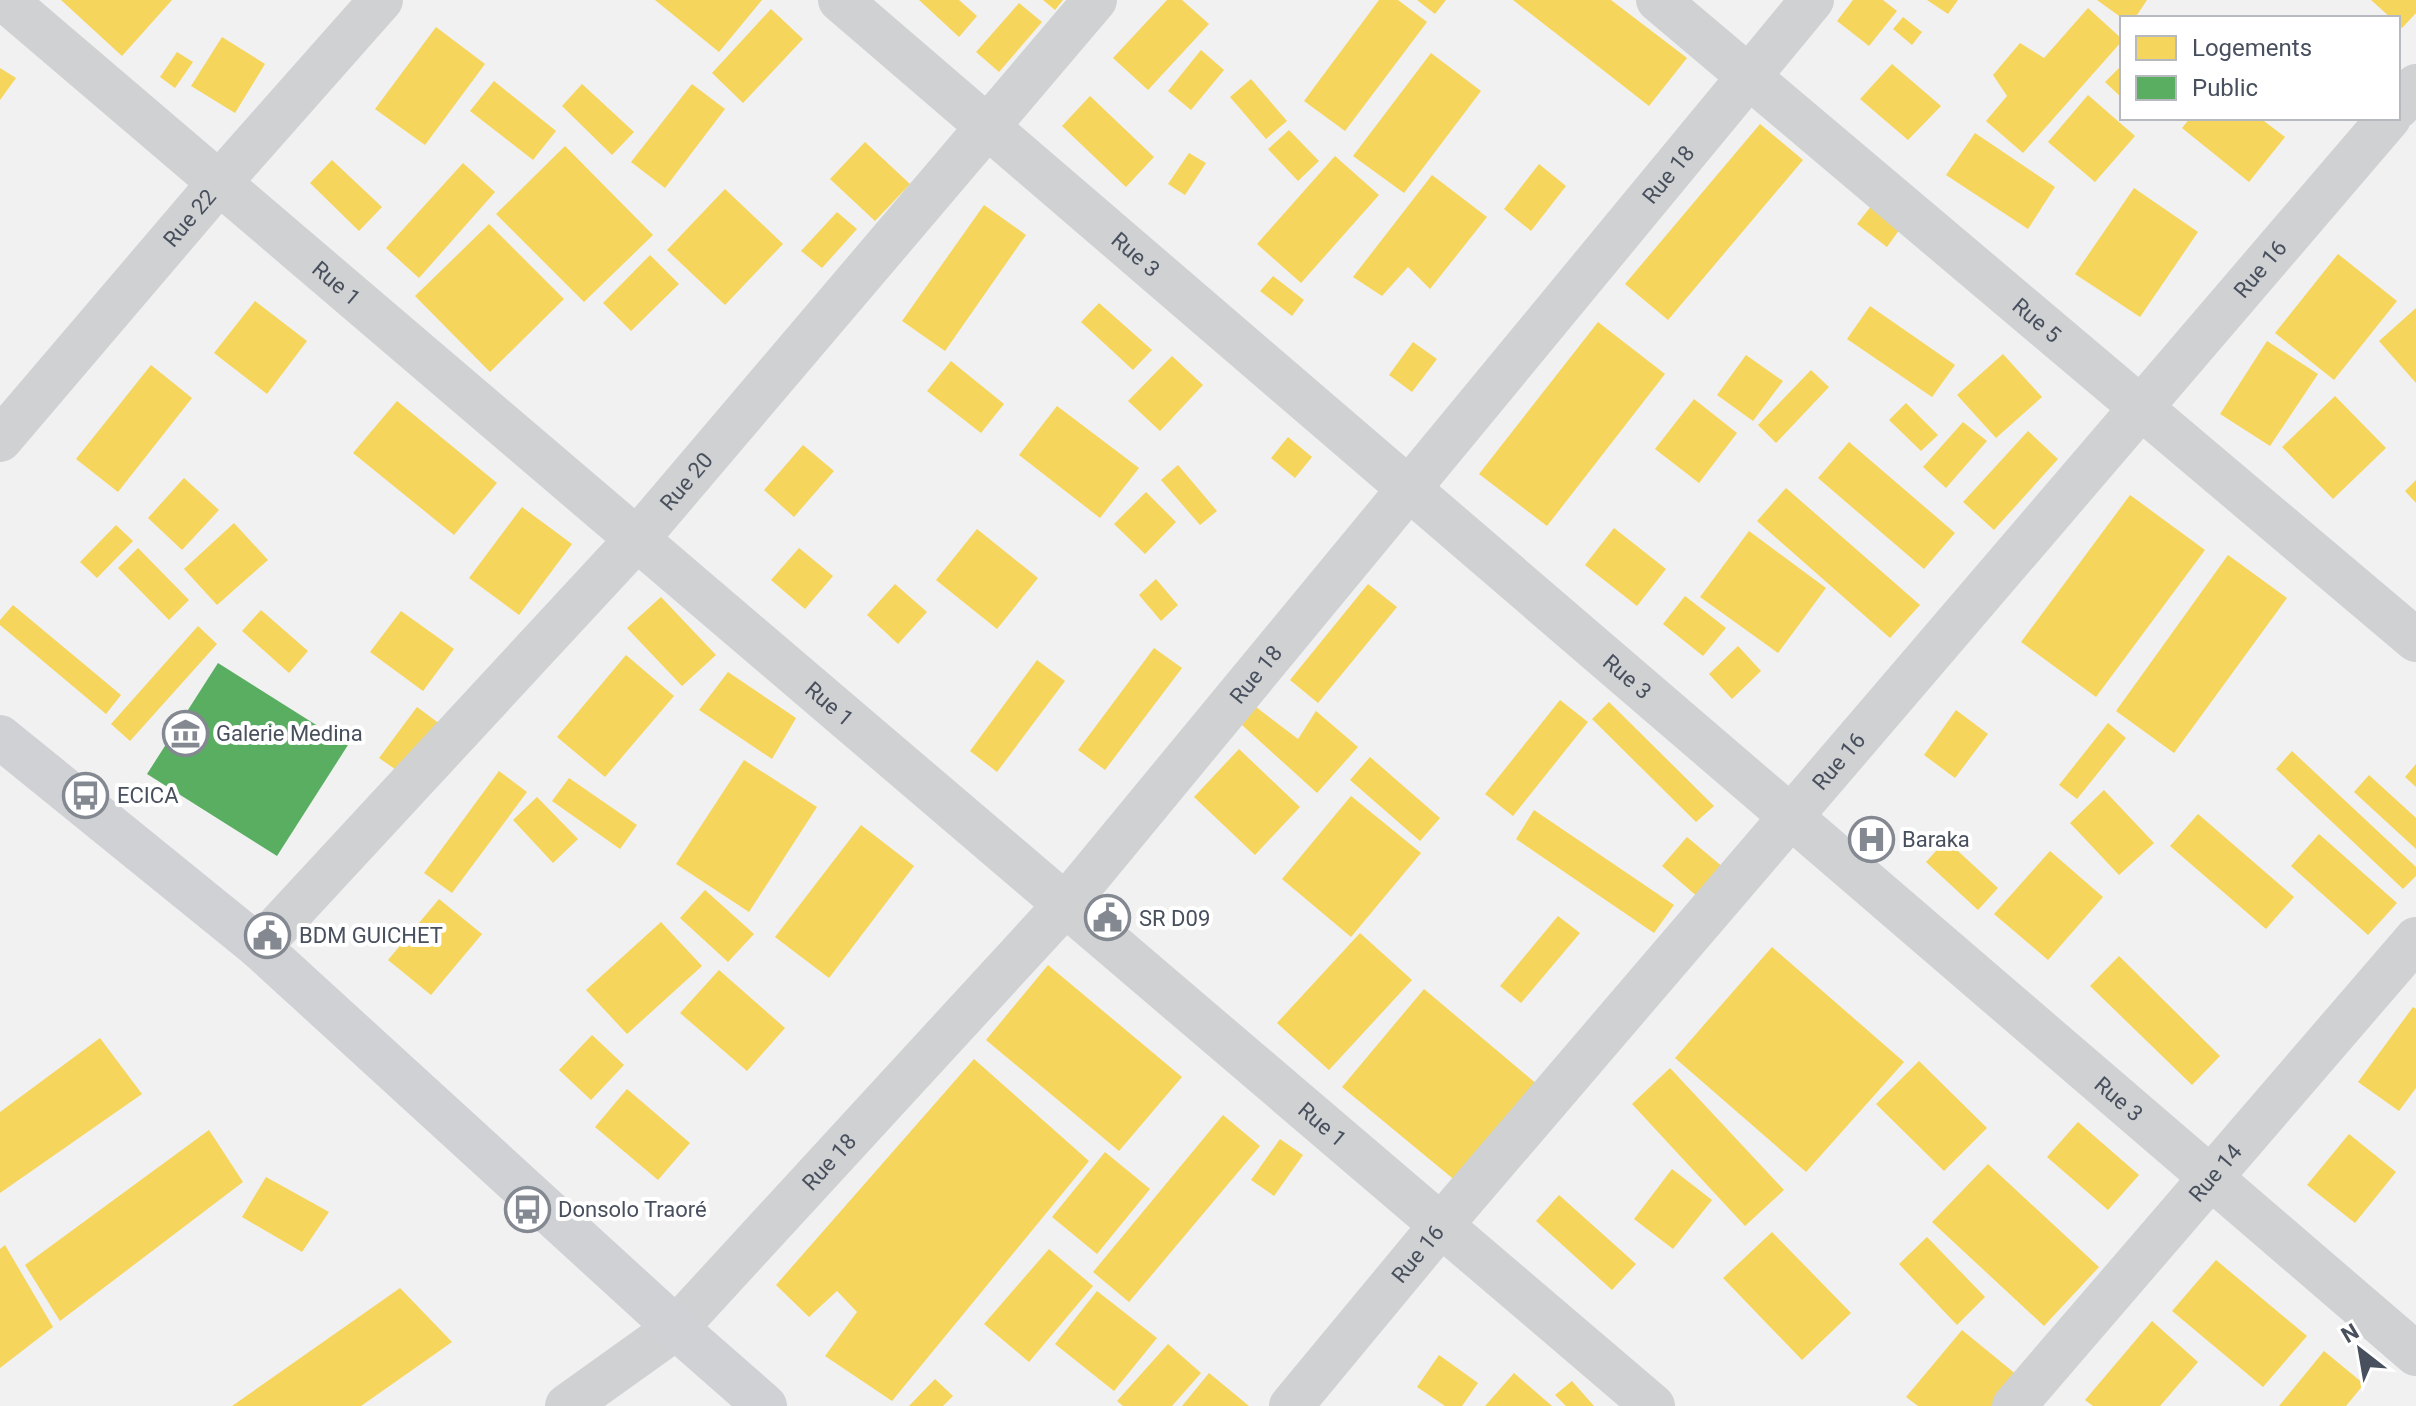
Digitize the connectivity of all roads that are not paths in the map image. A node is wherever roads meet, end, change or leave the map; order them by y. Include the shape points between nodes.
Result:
1 (5, 0) edge
2 (381, 0) edge
3 (840, 0) edge
4 (1095, 0) edge
5 (1658, 0) edge
6 (1812, 0) edge
7 (1749, 77) junction
8 (2416, 86) edge
9 (2400, 105) edge
10 (2387, 120) edge
11 (988, 127) junction
12 (219, 183) junction
13 (2141, 407) junction
14 (0, 440) edge
15 (1409, 489) junction
16 (637, 539) junction
17 (2416, 640) edge
18 (0, 737) edge
19 (1791, 816) junction
20 (1066, 904) junction
21 (2416, 939) edge
22 (259, 947) junction
23 (2211, 1178) junction
24 (1441, 1225) junction
25 (676, 1328) junction
26 (2416, 1354) edge
27 (567, 1406) edge
28 (765, 1406) edge
29 (1291, 1406) edge
30 (1653, 1406) edge
31 (2014, 1406) edge

1 - 12 street, Rue 1
2 - 12 street, Rue 22
3 - 11 street, Rue 3
4 - 11 street, Rue 20
5 - 7 street, Rue 5
6 - 7 street, Rue 18
7 - 13 street, Rue 5
7 - 15 street, Rue 18
8 - 9 street
10 - 13 street, Rue 16
11 - 15 street, Rue 3
11 - 16 street, Rue 20
12 - 14 street, Rue 22
12 - 16 street, Rue 1
13 - 17 street, Rue 5
13 - 19 street, Rue 16
15 - 19 street, Rue 3
15 - 20 street, Rue 18
16 - 20 street, Rue 1
16 - 22 street, Rue 20
18 - 22 main road
19 - 23 street, Rue 3
19 - 24 street, Rue 16
20 - 24 street, Rue 1
20 - 25 street, Rue 18
21 - 23 street, Rue 14
22 - 25 main road
23 - 26 street, Rue 3
23 - 31 street, Rue 14
24 - 29 street, Rue 16
24 - 30 street, Rue 1
25 - 27 street, Rue 18
25 - 28 main road

